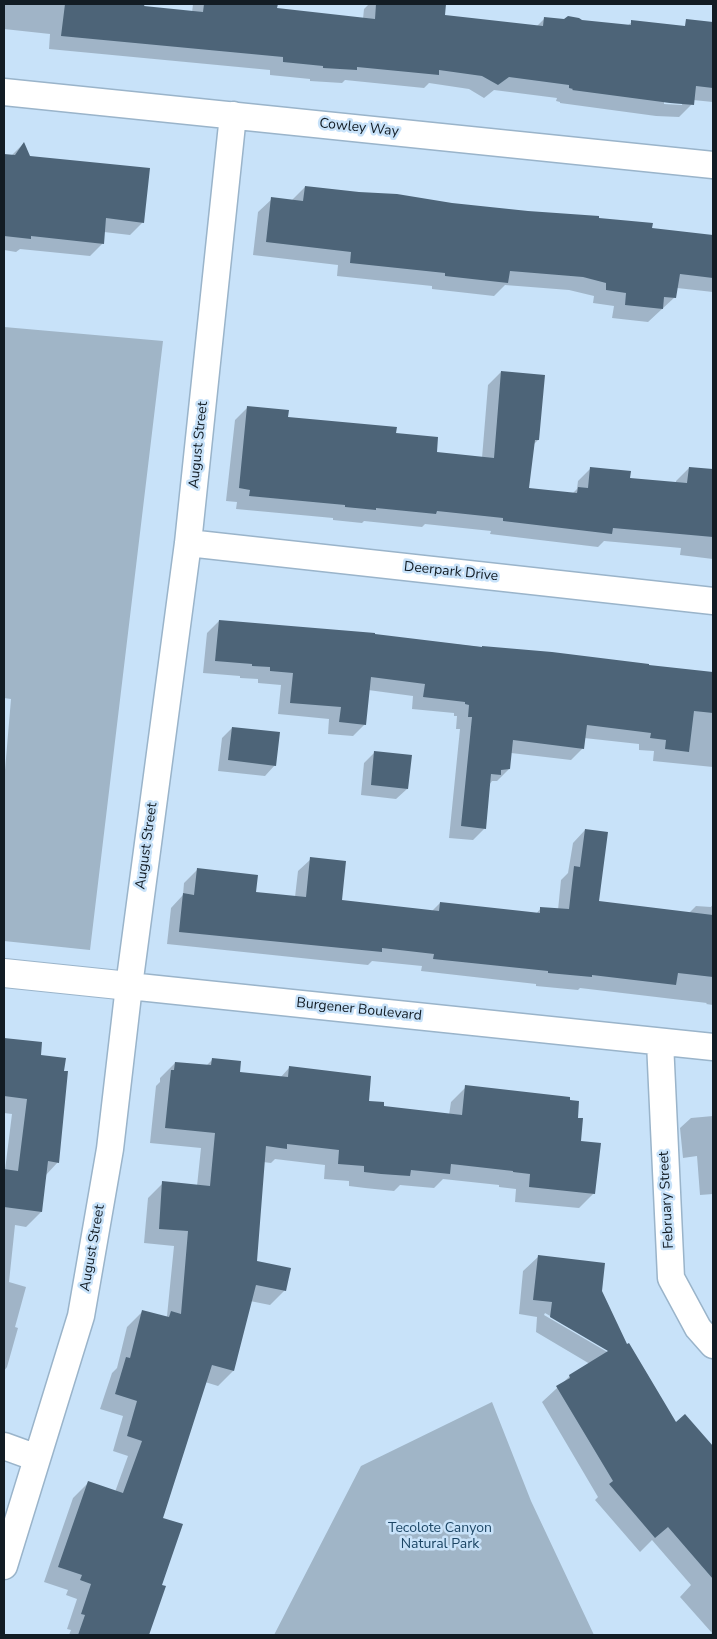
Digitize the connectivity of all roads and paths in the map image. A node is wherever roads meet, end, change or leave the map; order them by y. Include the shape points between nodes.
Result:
1 (4, 92) edge
2 (233, 115) junction
3 (713, 166) edge
4 (188, 542) junction
5 (713, 601) edge
6 (4, 973) edge
7 (129, 986) junction
8 (660, 1042) junction
9 (713, 1047) edge
10 (713, 1345) edge
11 (4, 1446) edge
12 (37, 1458) junction
13 (4, 1566) edge

1 - 2 street, Cowley Way
2 - 3 street, Cowley Way
2 - 4 street, August Street
4 - 5 street, Deerpark Drive
4 - 7 street, August Street
6 - 7 street, Burgener Boulevard
7 - 8 street, Burgener Boulevard
7 - 12 street, August Street via 110,1149 81,1316
8 - 9 street, Burgener Boulevard
8 - 10 street, February Street via 671,1278 698,1328
11 - 12 street
12 - 13 street, August Street

